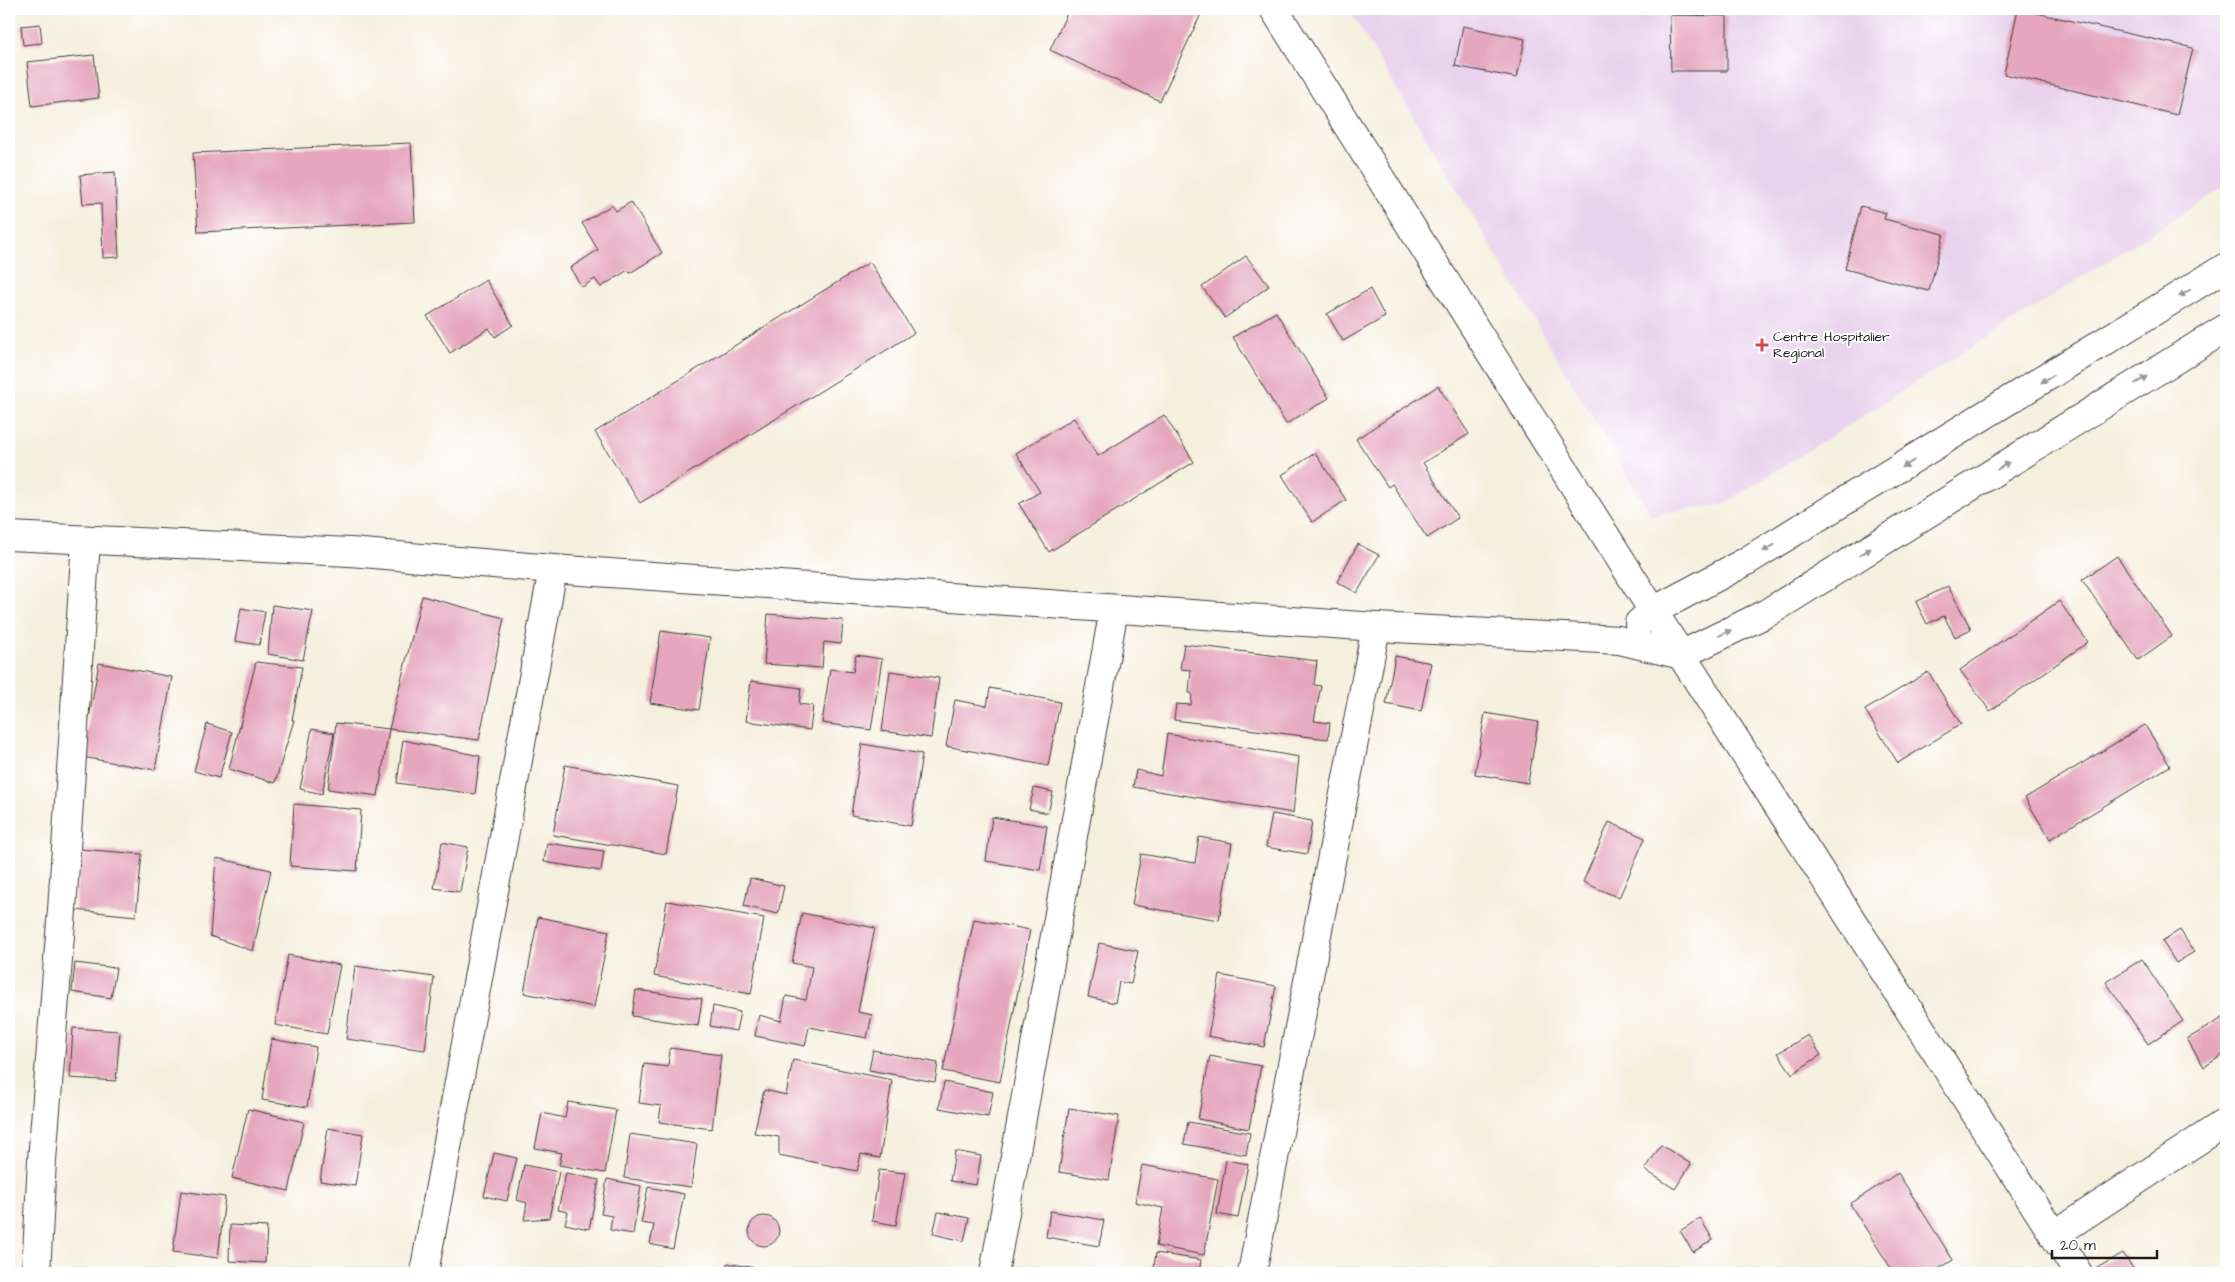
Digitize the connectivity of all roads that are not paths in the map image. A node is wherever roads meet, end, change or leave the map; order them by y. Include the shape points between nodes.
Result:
1 (1274, 9) edge
2 (2226, 268) edge
3 (2226, 328) edge
4 (9, 536) edge
5 (86, 540) junction
6 (553, 569) junction
7 (1114, 609) junction
8 (1653, 611) junction
9 (1376, 627) junction
10 (1619, 640) junction
11 (1681, 655) junction
12 (2226, 1122) edge
13 (2054, 1235) junction
14 (36, 1273) edge
15 (424, 1273) edge
16 (994, 1273) edge
17 (1252, 1273) edge
18 (2078, 1273) edge

1 - 8 street
2 -> 8 street via 1746,562
11 -> 3 street via 1767,613
4 - 5 street
5 - 6 street via 350,552
5 - 14 street
6 - 7 street
6 - 15 street
7 - 9 street
7 - 16 street
8 - 10 street
8 - 11 street
9 - 10 street
9 - 17 street
10 - 11 street
11 - 13 street
12 - 13 street
13 - 18 street

